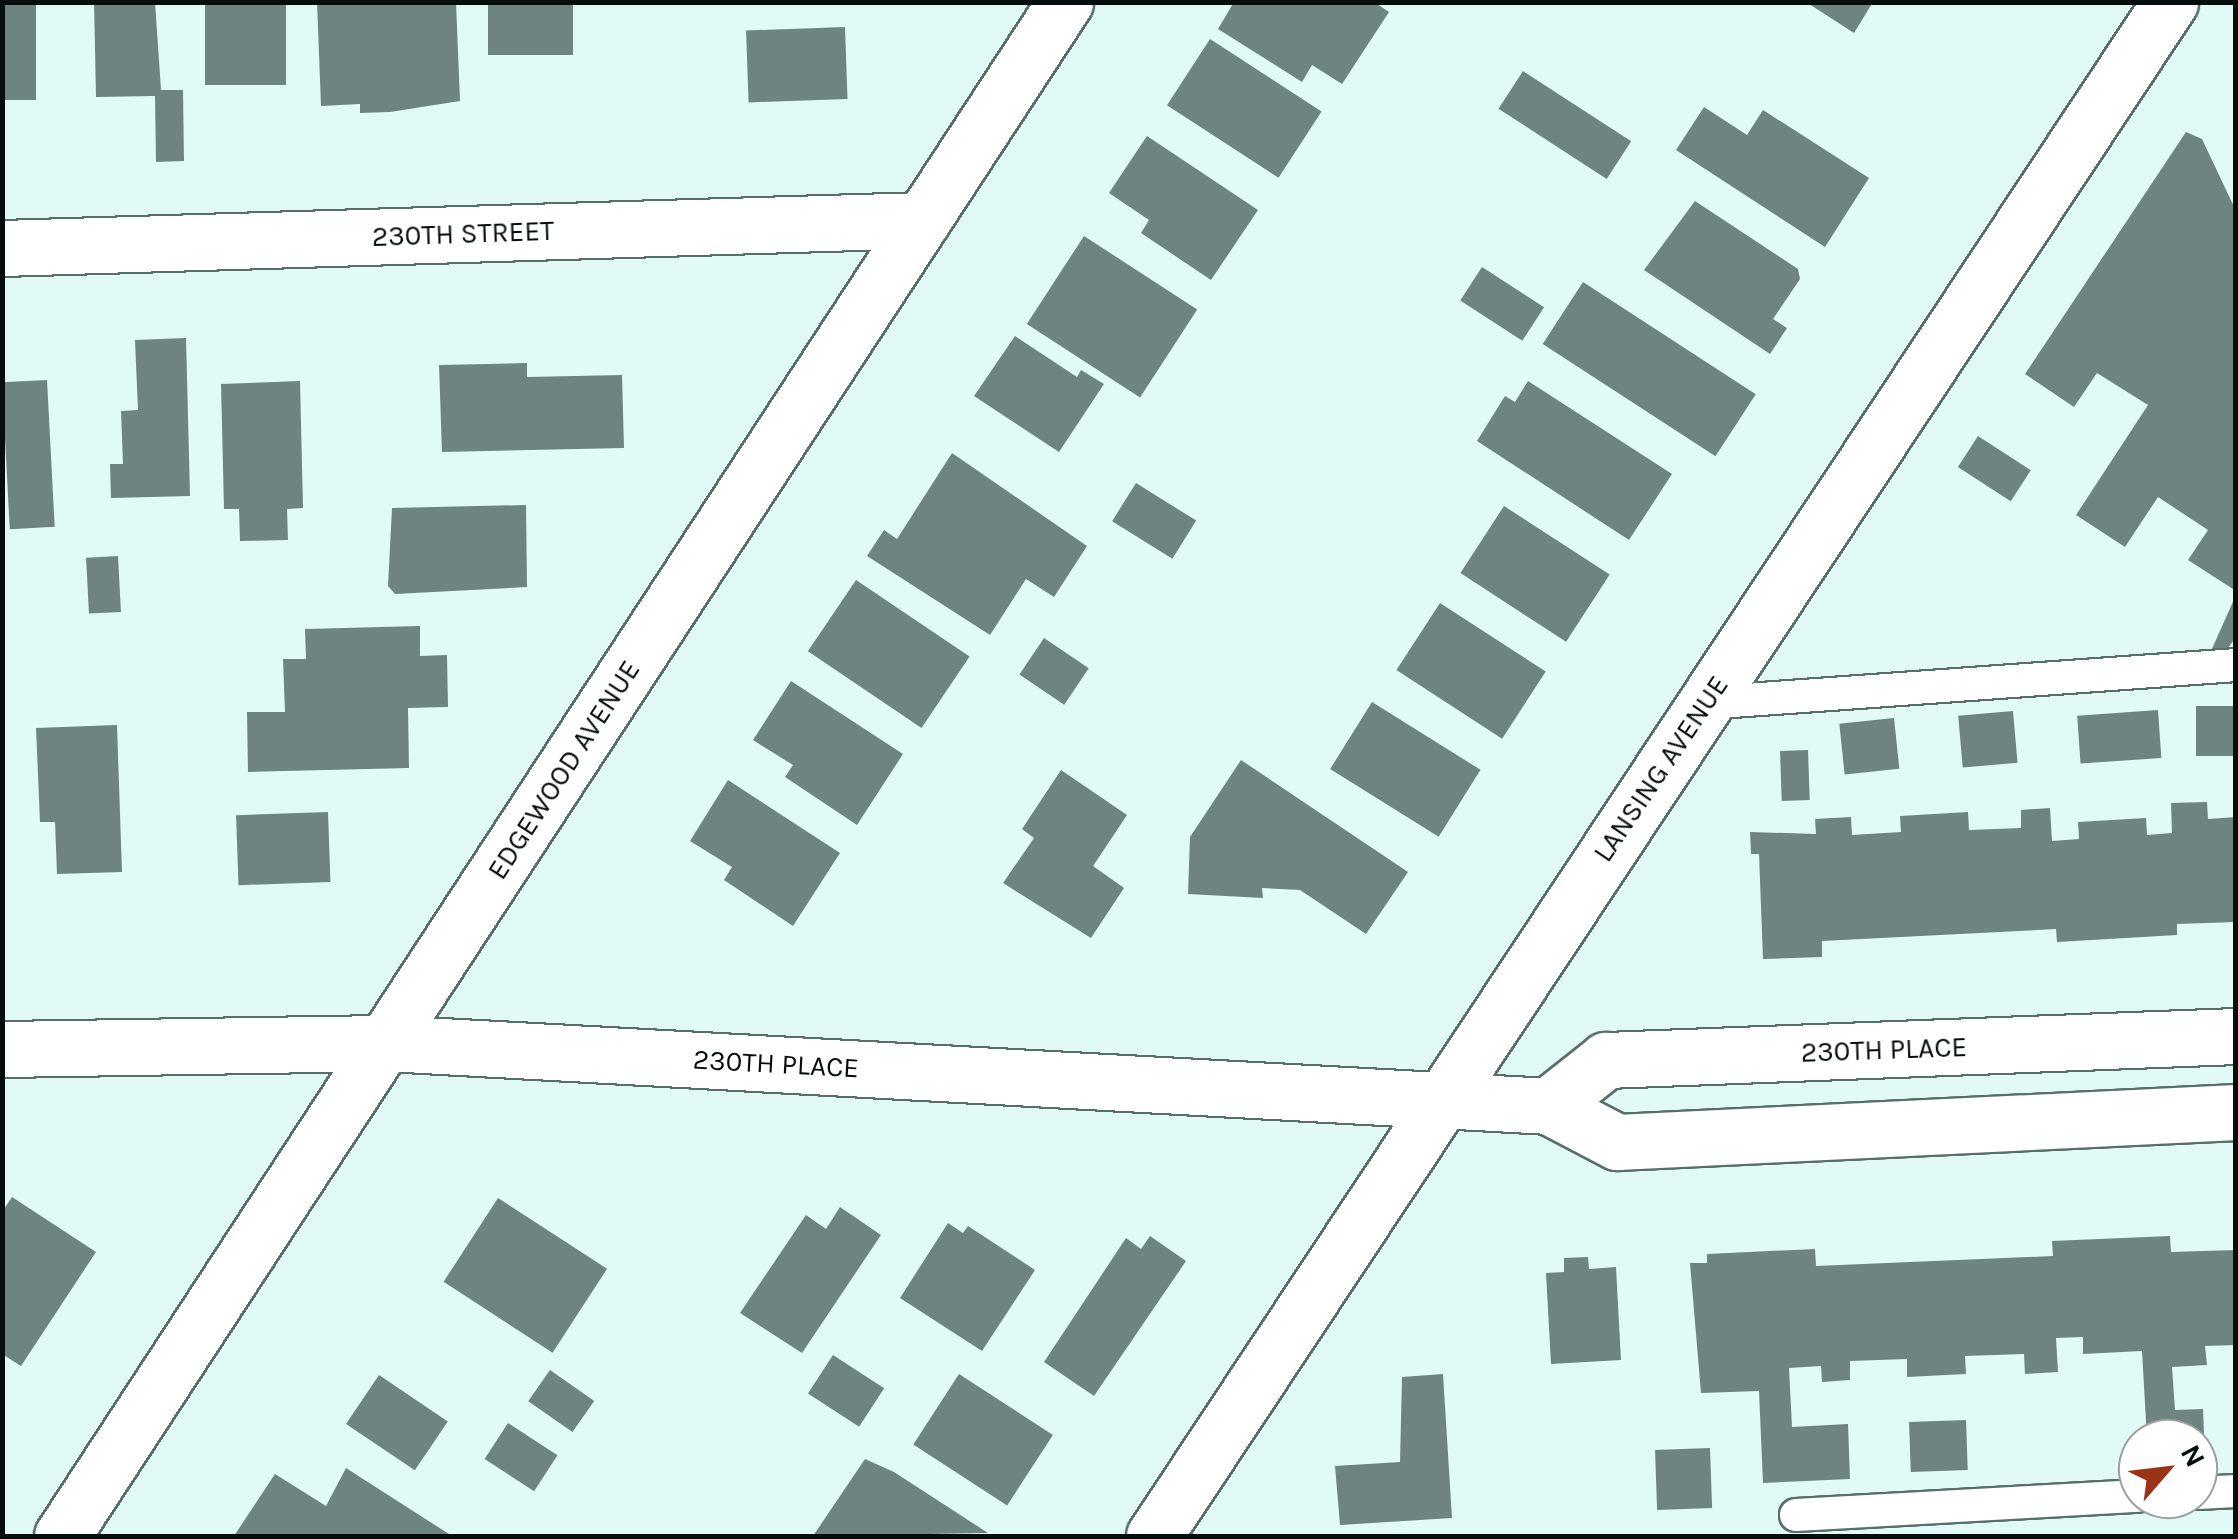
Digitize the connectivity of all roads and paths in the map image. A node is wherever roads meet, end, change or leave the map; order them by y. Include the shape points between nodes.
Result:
1 (1066, 2) edge
2 (2170, 2) edge
3 (923, 220) junction
4 (2, 248) edge
5 (2236, 665) edge
6 (1705, 703) junction
7 (2236, 1036) edge
8 (2119, 1042) junction
9 (386, 1043) junction
10 (2, 1049) edge
11 (1441, 1100) junction
12 (1548, 1106) junction
13 (2236, 1112) edge
14 (2126, 1115) junction
15 (2118, 1497) edge
16 (1796, 1515) dead end
17 (62, 1536) edge
18 (1154, 1536) edge

1 - 3 street, EDGEWOOD AVENUE
2 - 6 street, LANSING AVENUE
3 - 4 street, 230TH STREET
3 - 9 street, EDGEWOOD AVENUE
5 - 6 lane
6 - 11 street, LANSING AVENUE
7 - 8 street, 230TH PLACE
8 - 12 street, 230TH PLACE via 1606,1060
8 - 14 street
9 - 10 street, 230TH PLACE
9 - 11 street, 230TH PLACE
9 - 17 street, EDGEWOOD AVENUE
11 - 12 street, 230TH PLACE
11 - 18 street, LANSING AVENUE
12 - 14 street, 230TH PLACE via 1618,1142
13 - 14 street, 230TH PLACE
15 - 16 lane

